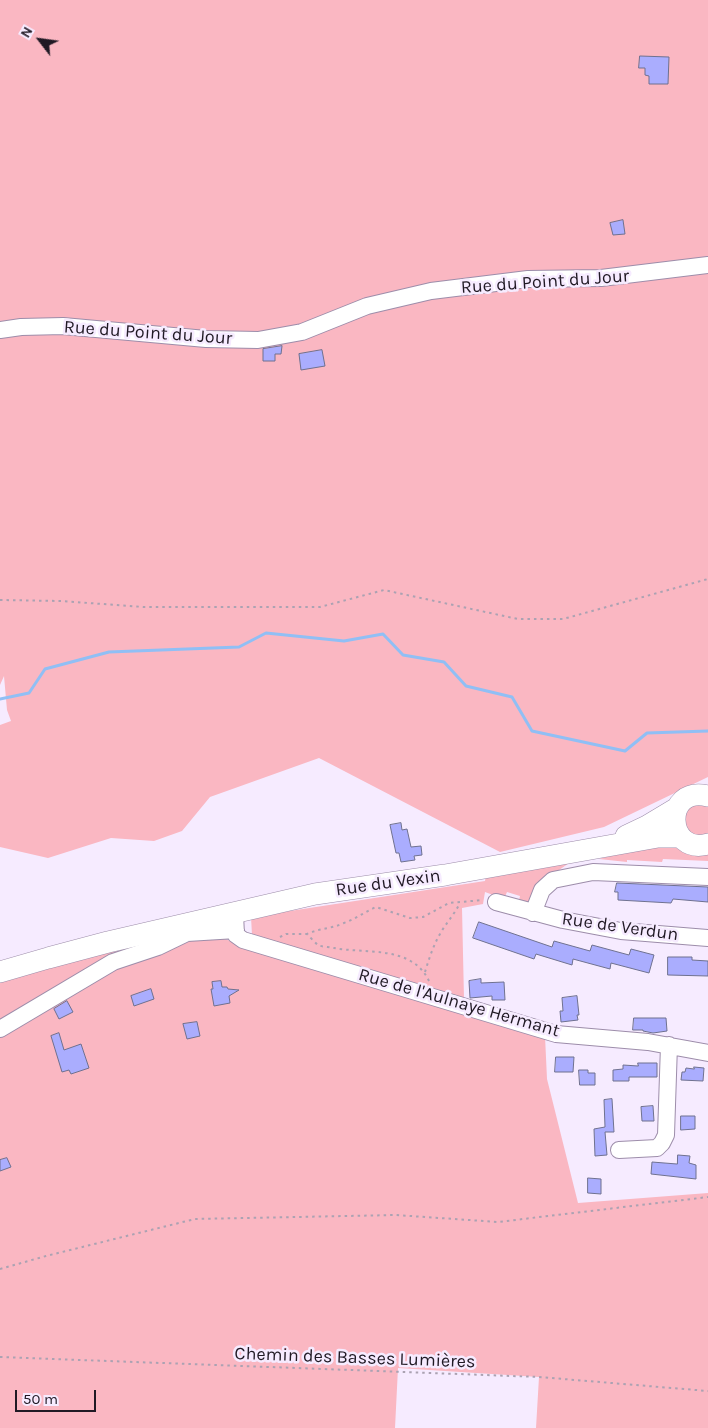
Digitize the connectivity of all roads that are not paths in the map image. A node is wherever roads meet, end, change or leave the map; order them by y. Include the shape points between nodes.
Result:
1 (708, 265) edge
2 (0, 330) edge
3 (708, 795) edge
4 (677, 808) junction
5 (681, 837) junction
6 (708, 844) edge
7 (590, 849) junction
8 (575, 876) junction
9 (708, 877) edge
10 (496, 902) road end
11 (533, 913) junction
12 (235, 922) junction
13 (174, 933) junction
14 (708, 938) edge
15 (0, 972) edge
16 (0, 1029) edge
17 (669, 1045) junction
18 (708, 1053) edge
19 (619, 1150) dead end

1 - 2 street, Rue du Point du Jour via 601,278 528,279 431,291 367,306 302,332 258,340 206,339 63,326
3 - 4 main road via 693,795
4 - 5 main road via 674,823
4 - 7 main road via 647,826
5 - 6 main road via 692,844
5 - 7 main road via 658,837
7 - 8 street
7 - 12 main road, Rue du Vexin via 315,894
8 - 9 street, Rue de Verdun via 593,872
8 - 11 street, Rue de Verdun via 554,880 542,890
10 - 11 street, Rue de Verdun
11 - 14 street, Rue de Verdun via 621,931
12 - 13 main road, Rue du Vexin
12 - 17 street, Rue de l'Aulnaye Hermant via 236,935 243,940 556,1034
13 - 15 main road, Rue du Vexin via 56,956
13 - 16 street via 158,946 113,962
17 - 18 street, Rue de l'Aulnaye Hermant
17 - 19 street via 666,1135 657,1148

